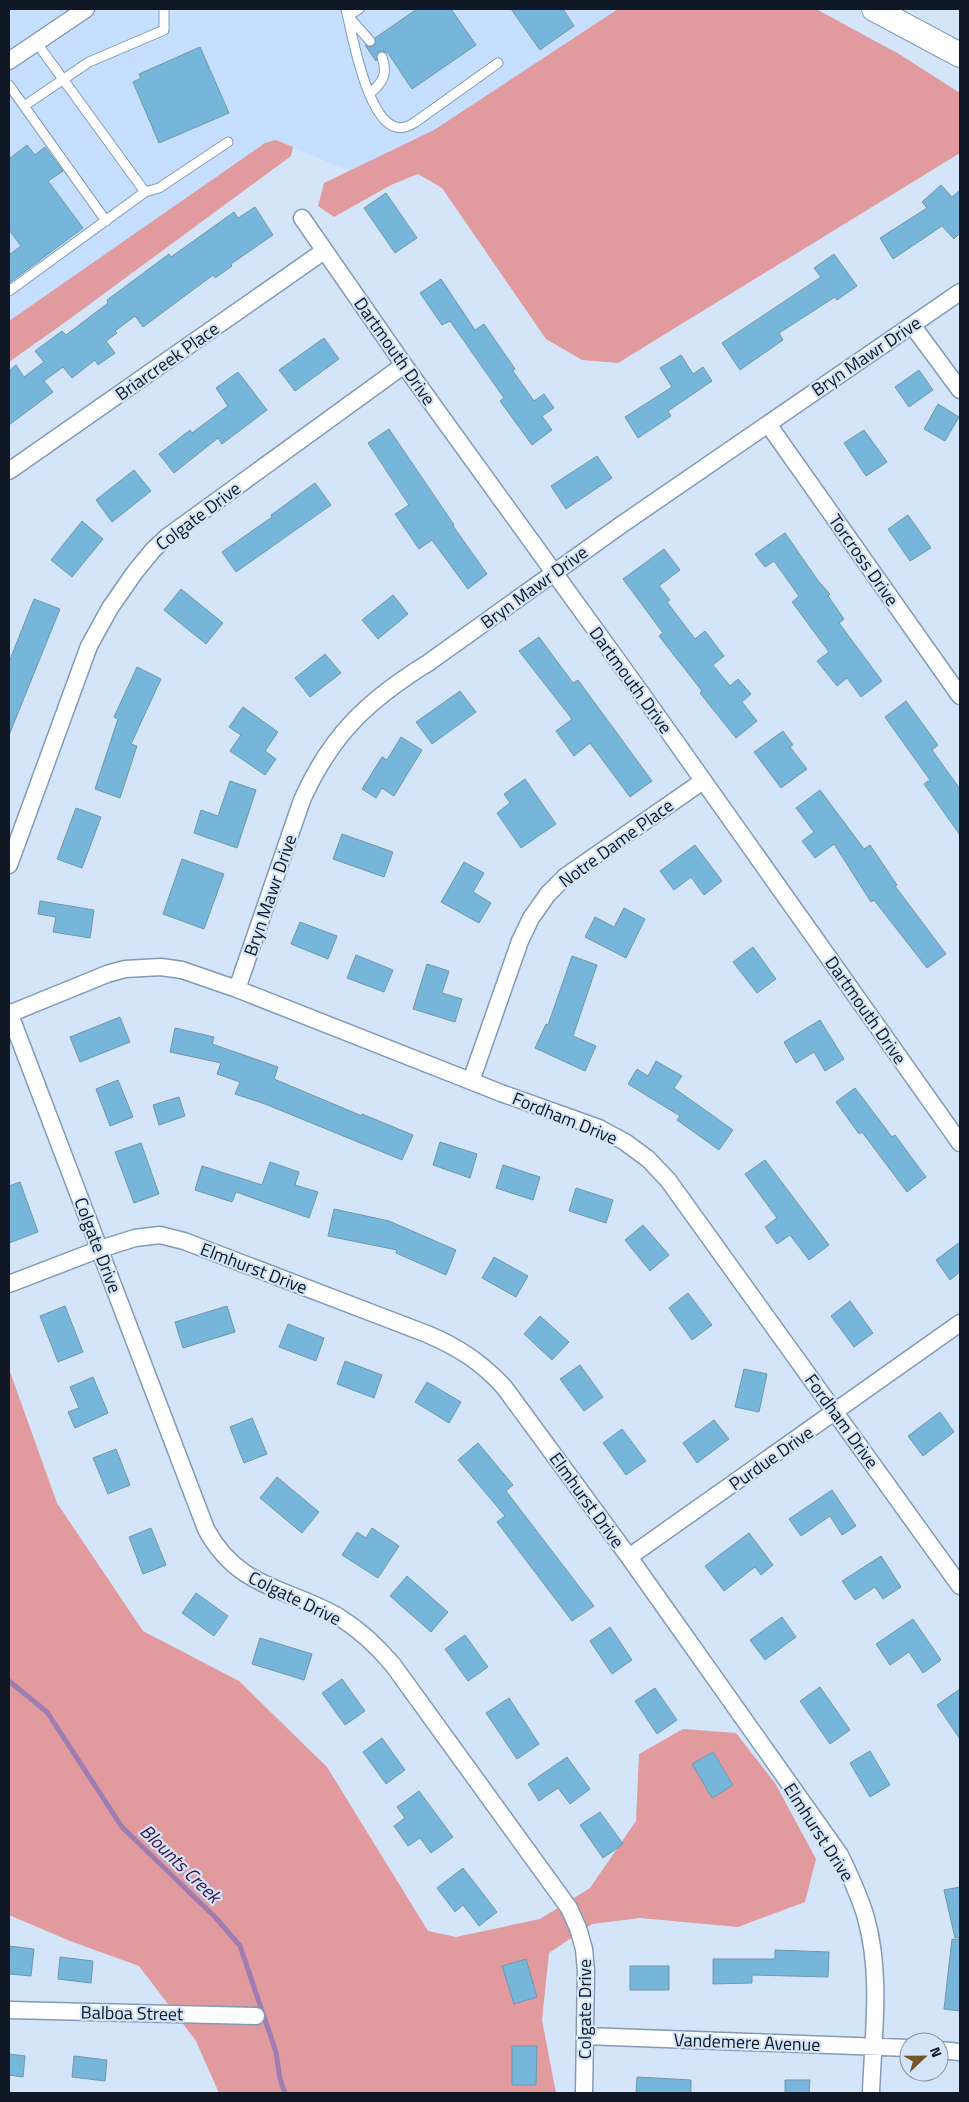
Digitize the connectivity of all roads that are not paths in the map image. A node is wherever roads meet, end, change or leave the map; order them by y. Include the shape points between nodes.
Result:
1 (86, 9) edge
2 (164, 9) edge
3 (359, 9) edge
4 (874, 9) edge
5 (347, 13) edge
6 (370, 41) dead end
7 (36, 42) junction
8 (960, 55) edge
9 (382, 57) dead end
10 (9, 61) edge
11 (498, 63) dead end
12 (63, 79) junction
13 (9, 85) edge
14 (369, 94) junction
15 (24, 106) junction
16 (228, 142) dead end
17 (145, 192) junction
18 (302, 218) dead end
19 (106, 221) junction
20 (324, 251) junction
21 (9, 291) edge
22 (960, 292) edge
23 (912, 325) junction
24 (404, 365) junction
25 (960, 390) edge
26 (768, 424) junction
27 (9, 471) edge
28 (554, 573) junction
29 (960, 696) edge
30 (703, 781) junction
31 (9, 865) edge
32 (238, 989) junction
33 (9, 1013) edge
34 (472, 1081) junction
35 (960, 1142) edge
36 (100, 1249) junction
37 (9, 1284) edge
38 (960, 1323) edge
39 (836, 1413) junction
40 (629, 1557) junction
41 (960, 1586) edge
42 (9, 2010) edge
43 (256, 2016) dead end
44 (585, 2036) junction
45 (872, 2047) junction
46 (899, 2048) edge
47 (584, 2093) edge
48 (871, 2093) edge

1 - 7 street
2 - 12 lane via 164,30 89,62
3 - 5 lane
4 - 8 main road
5 - 6 lane
5 - 14 lane
7 - 10 street
7 - 12 lane
9 - 14 lane via 385,76
11 - 14 lane via 408,126 394,127 386,122
12 - 15 lane
12 - 17 lane
13 - 15 lane
15 - 19 lane
16 - 17 lane via 159,188
17 - 19 lane
18 - 20 street, Dartmouth Drive
19 - 21 lane
20 - 24 street, Dartmouth Drive
20 - 27 street, Briarcreek Place
22 - 23 street, Bryn Mawr Drive
23 - 25 street
23 - 26 street, Bryn Mawr Drive
24 - 28 street, Dartmouth Drive
24 - 31 street, Colgate Drive via 167,537 135,572 89,646
26 - 28 street, Bryn Mawr Drive
26 - 29 street, Torcross Drive
28 - 30 street, Dartmouth Drive
28 - 32 street, Bryn Mawr Drive via 428,663 396,682 364,709 330,749 312,776 302,800
30 - 34 street, Notre Dame Place via 566,876 548,894 520,941
30 - 35 street, Dartmouth Drive
32 - 33 street, Fordham Drive via 182,970 143,967 107,974
32 - 34 street, Fordham Drive
33 - 36 street, Colgate Drive
34 - 39 street, Fordham Drive via 599,1128 648,1159 668,1180
36 - 37 street, Elmhurst Drive
36 - 40 street, Elmhurst Drive via 145,1235 184,1241 451,1344 470,1355 504,1387
36 - 44 street, Colgate Drive via 213,1542 249,1577 339,1617 363,1634 393,1665 569,1908 584,1949
38 - 39 street, Purdue Drive
39 - 40 street, Purdue Drive
39 - 41 street, Fordham Drive
40 - 45 street, Elmhurst Drive via 840,1855 866,1919 872,1951 875,1988
42 - 43 street, Balboa Street
44 - 45 street, Vandemere Avenue
44 - 47 street, Colgate Drive
45 - 46 street, Vandemere Avenue
45 - 48 street, Elmhurst Drive

